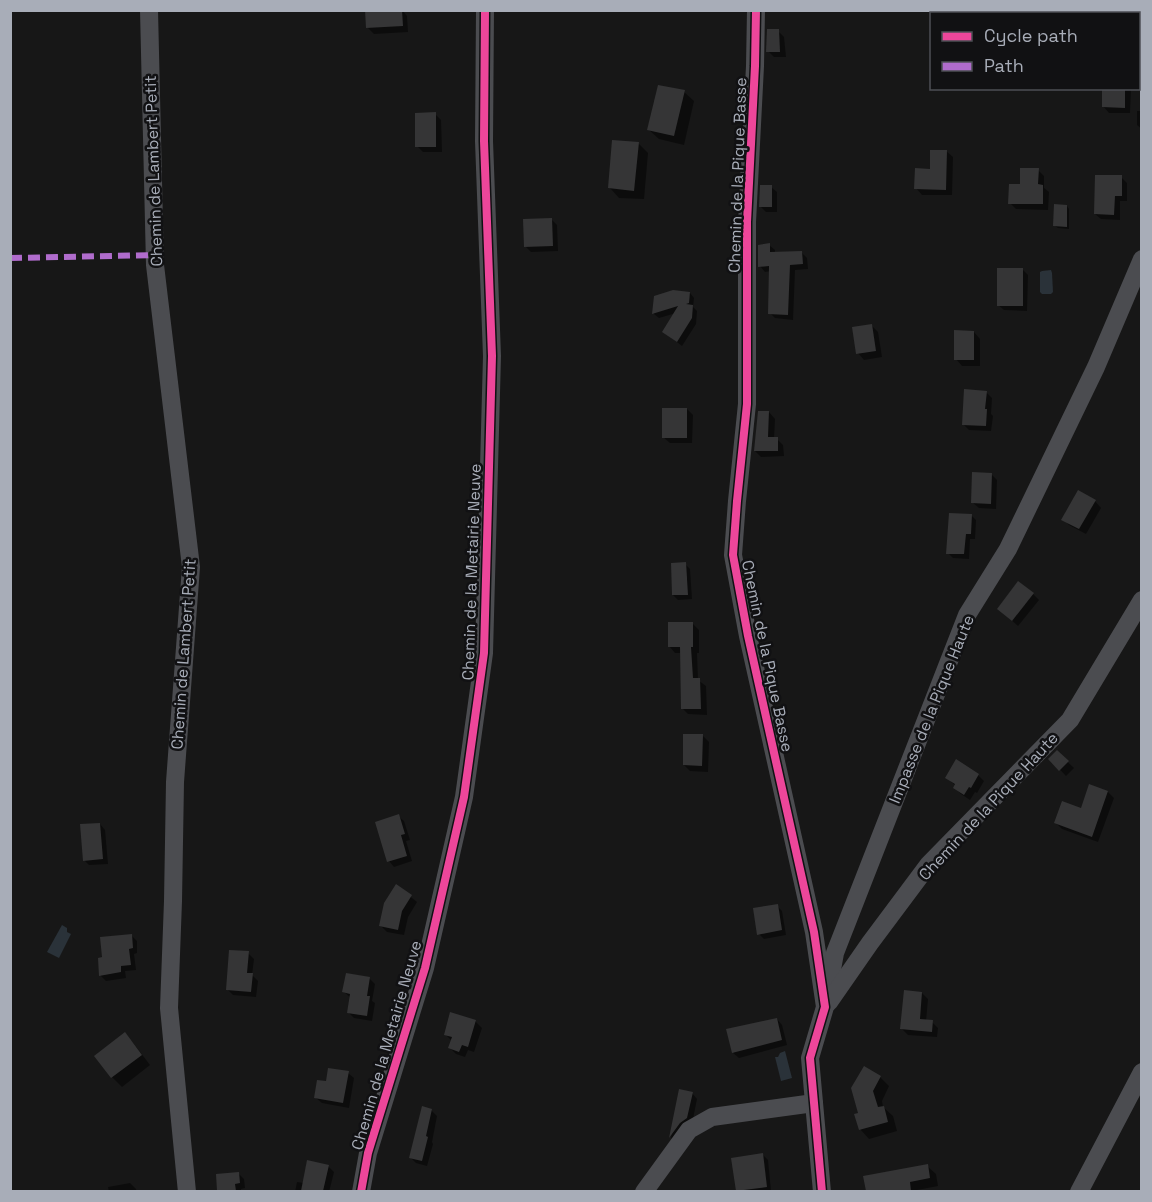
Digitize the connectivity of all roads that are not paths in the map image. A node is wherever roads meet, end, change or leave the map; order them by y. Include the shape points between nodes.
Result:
1 (149, 10) edge
2 (484, 10) edge
3 (756, 10) edge
4 (1142, 259) edge
5 (1142, 600) edge
6 (825, 1007) junction
7 (1142, 1072) edge
8 (814, 1103) junction
9 (187, 1191) edge
10 (361, 1191) edge
11 (644, 1191) edge
12 (822, 1191) edge
13 (1079, 1191) edge

1 - 9 street, Chemin de Lambert Petit via 155,265 191,567 175,782 170,1008
2 - 10 street, Chemin de la Metairie Neuve via 484,141 492,356 484,653 464,797 428,957 368,1153
3 - 6 street, Chemin de la Pique Basse via 747,222 747,404 733,555 814,932
4 - 6 street, Impasse de la Pique Haute via 1096,367 1008,549 967,615 835,953
5 - 6 street, Chemin de la Pique Haute via 1070,720 929,864
6 - 8 street, Chemin de la Pique Basse via 810,1058
7 - 13 street
8 - 11 street via 712,1117 689,1130
8 - 12 street, Chemin de la Pique Basse

